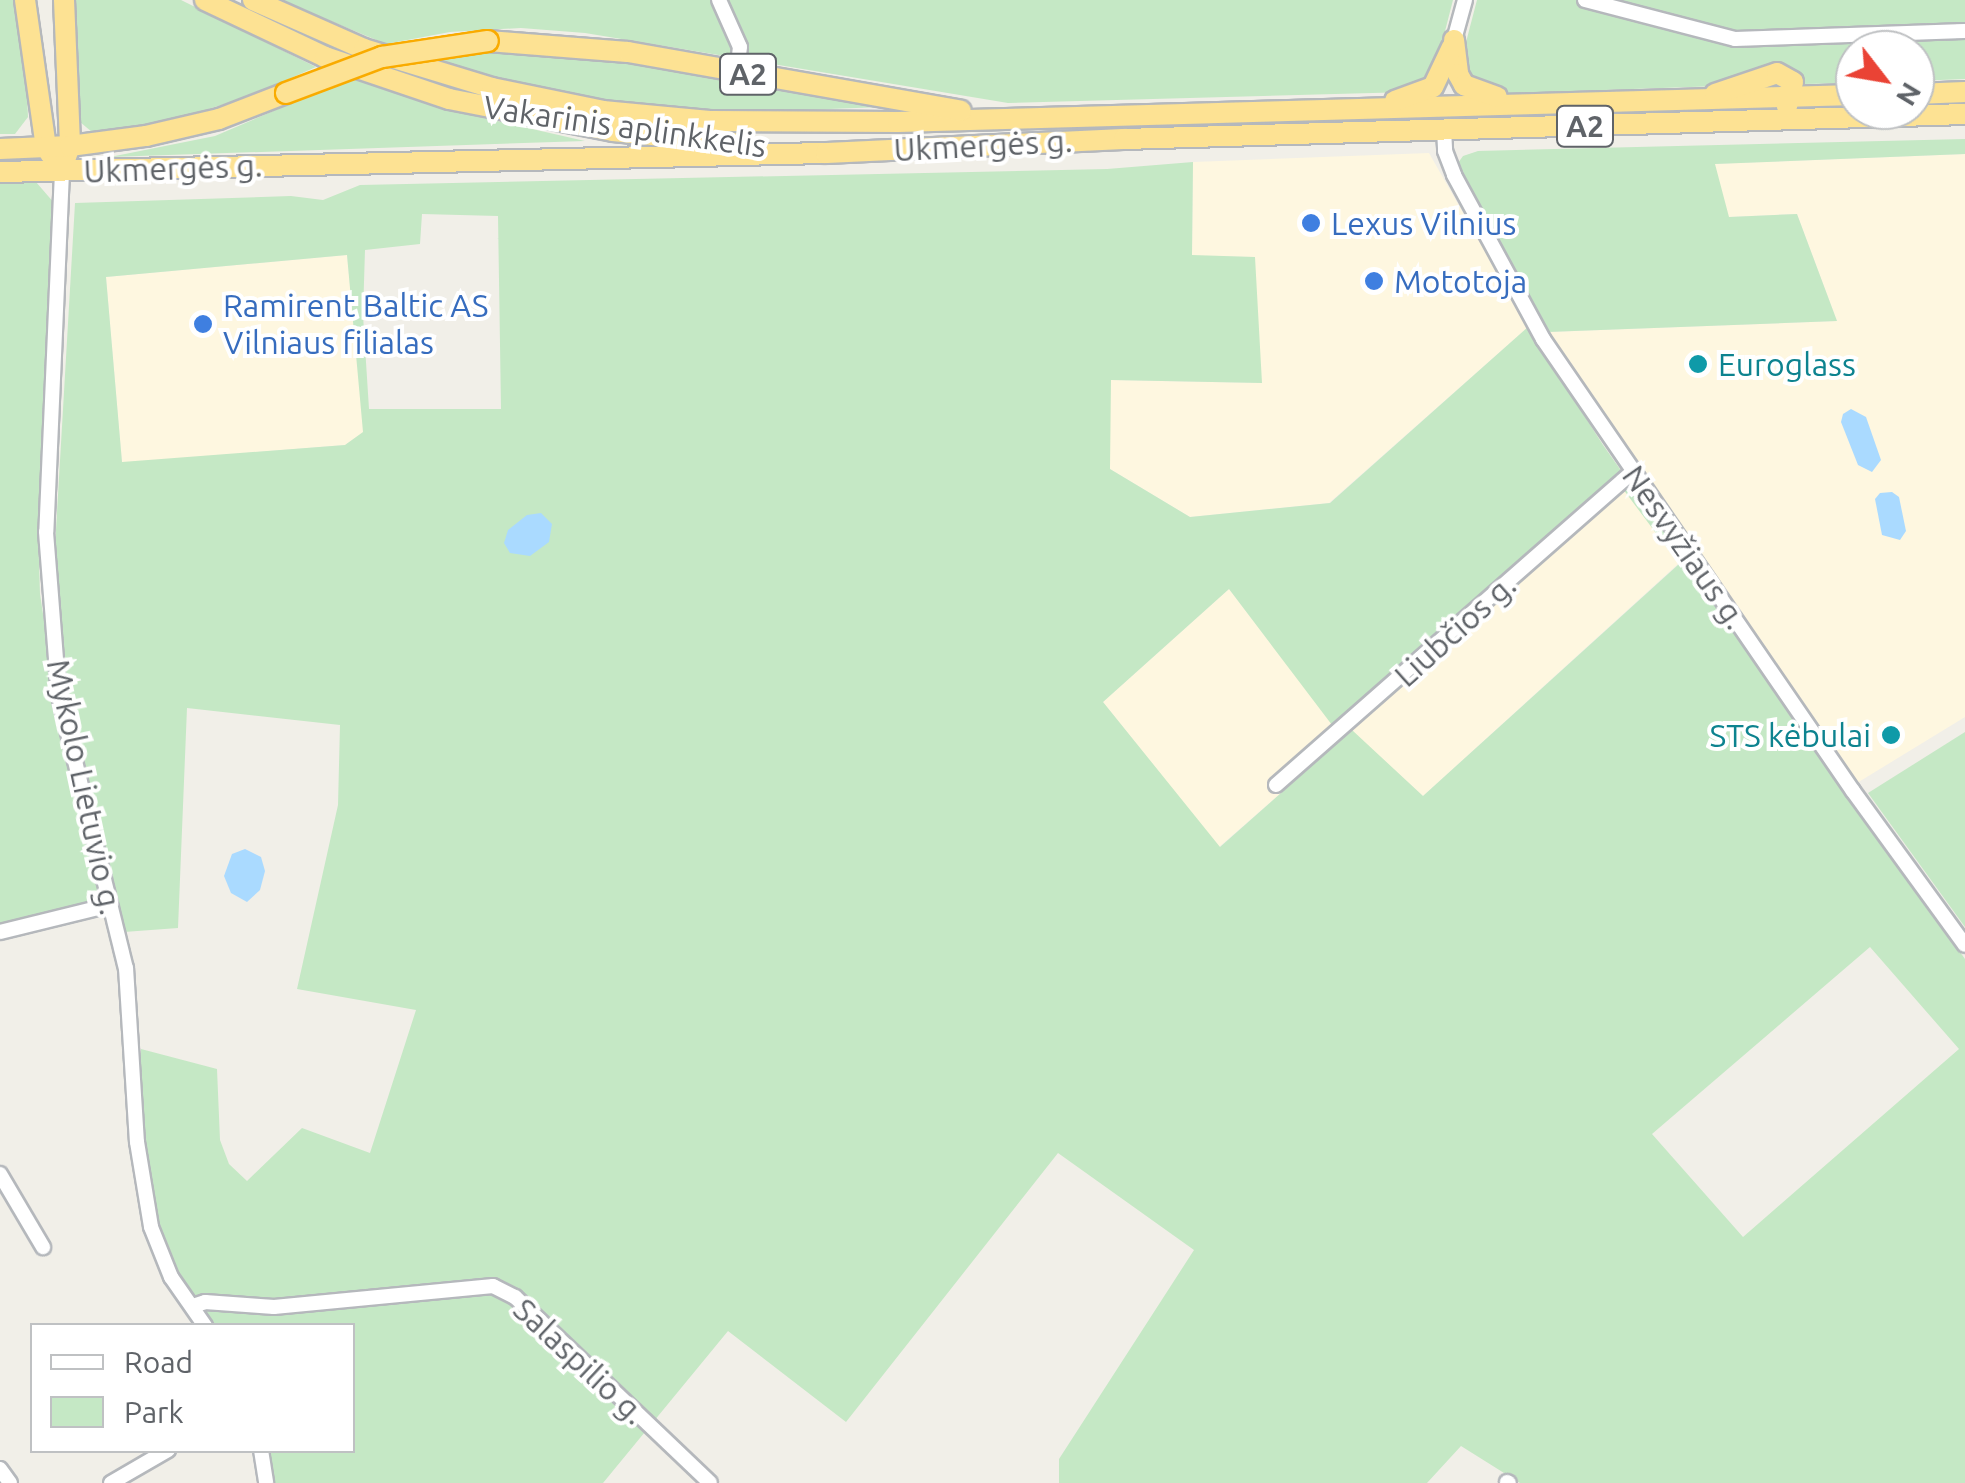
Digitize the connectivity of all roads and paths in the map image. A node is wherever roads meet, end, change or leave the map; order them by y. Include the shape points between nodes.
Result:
1 (25, 0) edge
2 (64, 0) edge
3 (204, 0) edge
4 (253, 0) edge
5 (719, 0) edge
6 (1465, 0) edge
7 (1585, 0) edge
8 (1965, 31) edge
9 (1454, 40) junction
10 (737, 72) junction
11 (1965, 92) edge
12 (1935, 93) edge
13 (1835, 96) edge
14 (1792, 97) junction
15 (1540, 104) junction
16 (1369, 109) junction
17 (1965, 114) edge
18 (1007, 120) junction
19 (1726, 122) junction
20 (1444, 129) junction
21 (70, 146) junction
22 (46, 147) junction
23 (0, 149) edge
24 (826, 153) junction
25 (0, 172) edge
26 (62, 172) junction
27 (1632, 472) junction
28 (1276, 785) dead end
29 (110, 905) junction
30 (0, 932) edge
31 (1965, 945) edge
32 (0, 1174) edge
33 (43, 1247) dead end
34 (193, 1306) junction
35 (203, 1323) edge
36 (163, 1453) edge
37 (261, 1453) edge
38 (0, 1470) edge
39 (10, 1483) edge
40 (112, 1483) edge
41 (266, 1483) edge
42 (710, 1483) edge

1 - 22 highway
2 - 21 highway
3 - 24 highway, Vakarinis aplinkkelis via 325,57 449,100 613,131
4 - 18 highway, Vakarinis aplinkkelis via 443,75 604,110 746,123
5 - 10 street via 740,47
6 - 9 street
7 - 8 street via 1735,39
9 - 15 highway via 1458,74 1468,89
9 - 16 highway via 1433,86
10 - 18 highway, A2
10 - 21 highway, A2, bridge via 578,45 488,41 382,57 182,128
11 - 12 highway
13 - 14 highway
14 - 15 highway, Ukmergės g. / A2 via 1793,82 1777,73 1699,100
14 - 19 highway via 1778,110
15 - 16 highway, Ukmergės g. / A2
16 - 18 highway, Ukmergės g. / A2
17 - 19 highway, Ukmergės g. / A2
19 - 20 highway, Ukmergės g. / A2
20 - 24 highway, Ukmergės g. / A2
20 - 27 street, Nesvyžiaus g. via 1454,175 1500,262 1543,340
21 - 22 highway, Ukmergės g. / A2
21 - 26 highway
22 - 23 highway, Ukmergės g. / A2
22 - 26 highway
24 - 26 highway, Ukmergės g. / A2
25 - 26 highway, Ukmergės g. / A2
26 - 29 street, Mykolo Lietuvio g. via 46,579 59,696
27 - 28 street, Liubčios g.
27 - 31 street, Nesvyžiaus g.
29 - 30 street
29 - 34 street, Mykolo Lietuvio g. via 132,1002 142,1186 160,1254
32 - 33 street
34 - 35 street, Mykolo Lietuvio g.
34 - 42 street, Salaspilio g. via 274,1307 494,1286 515,1297
36 - 40 street
37 - 41 street
38 - 39 street

